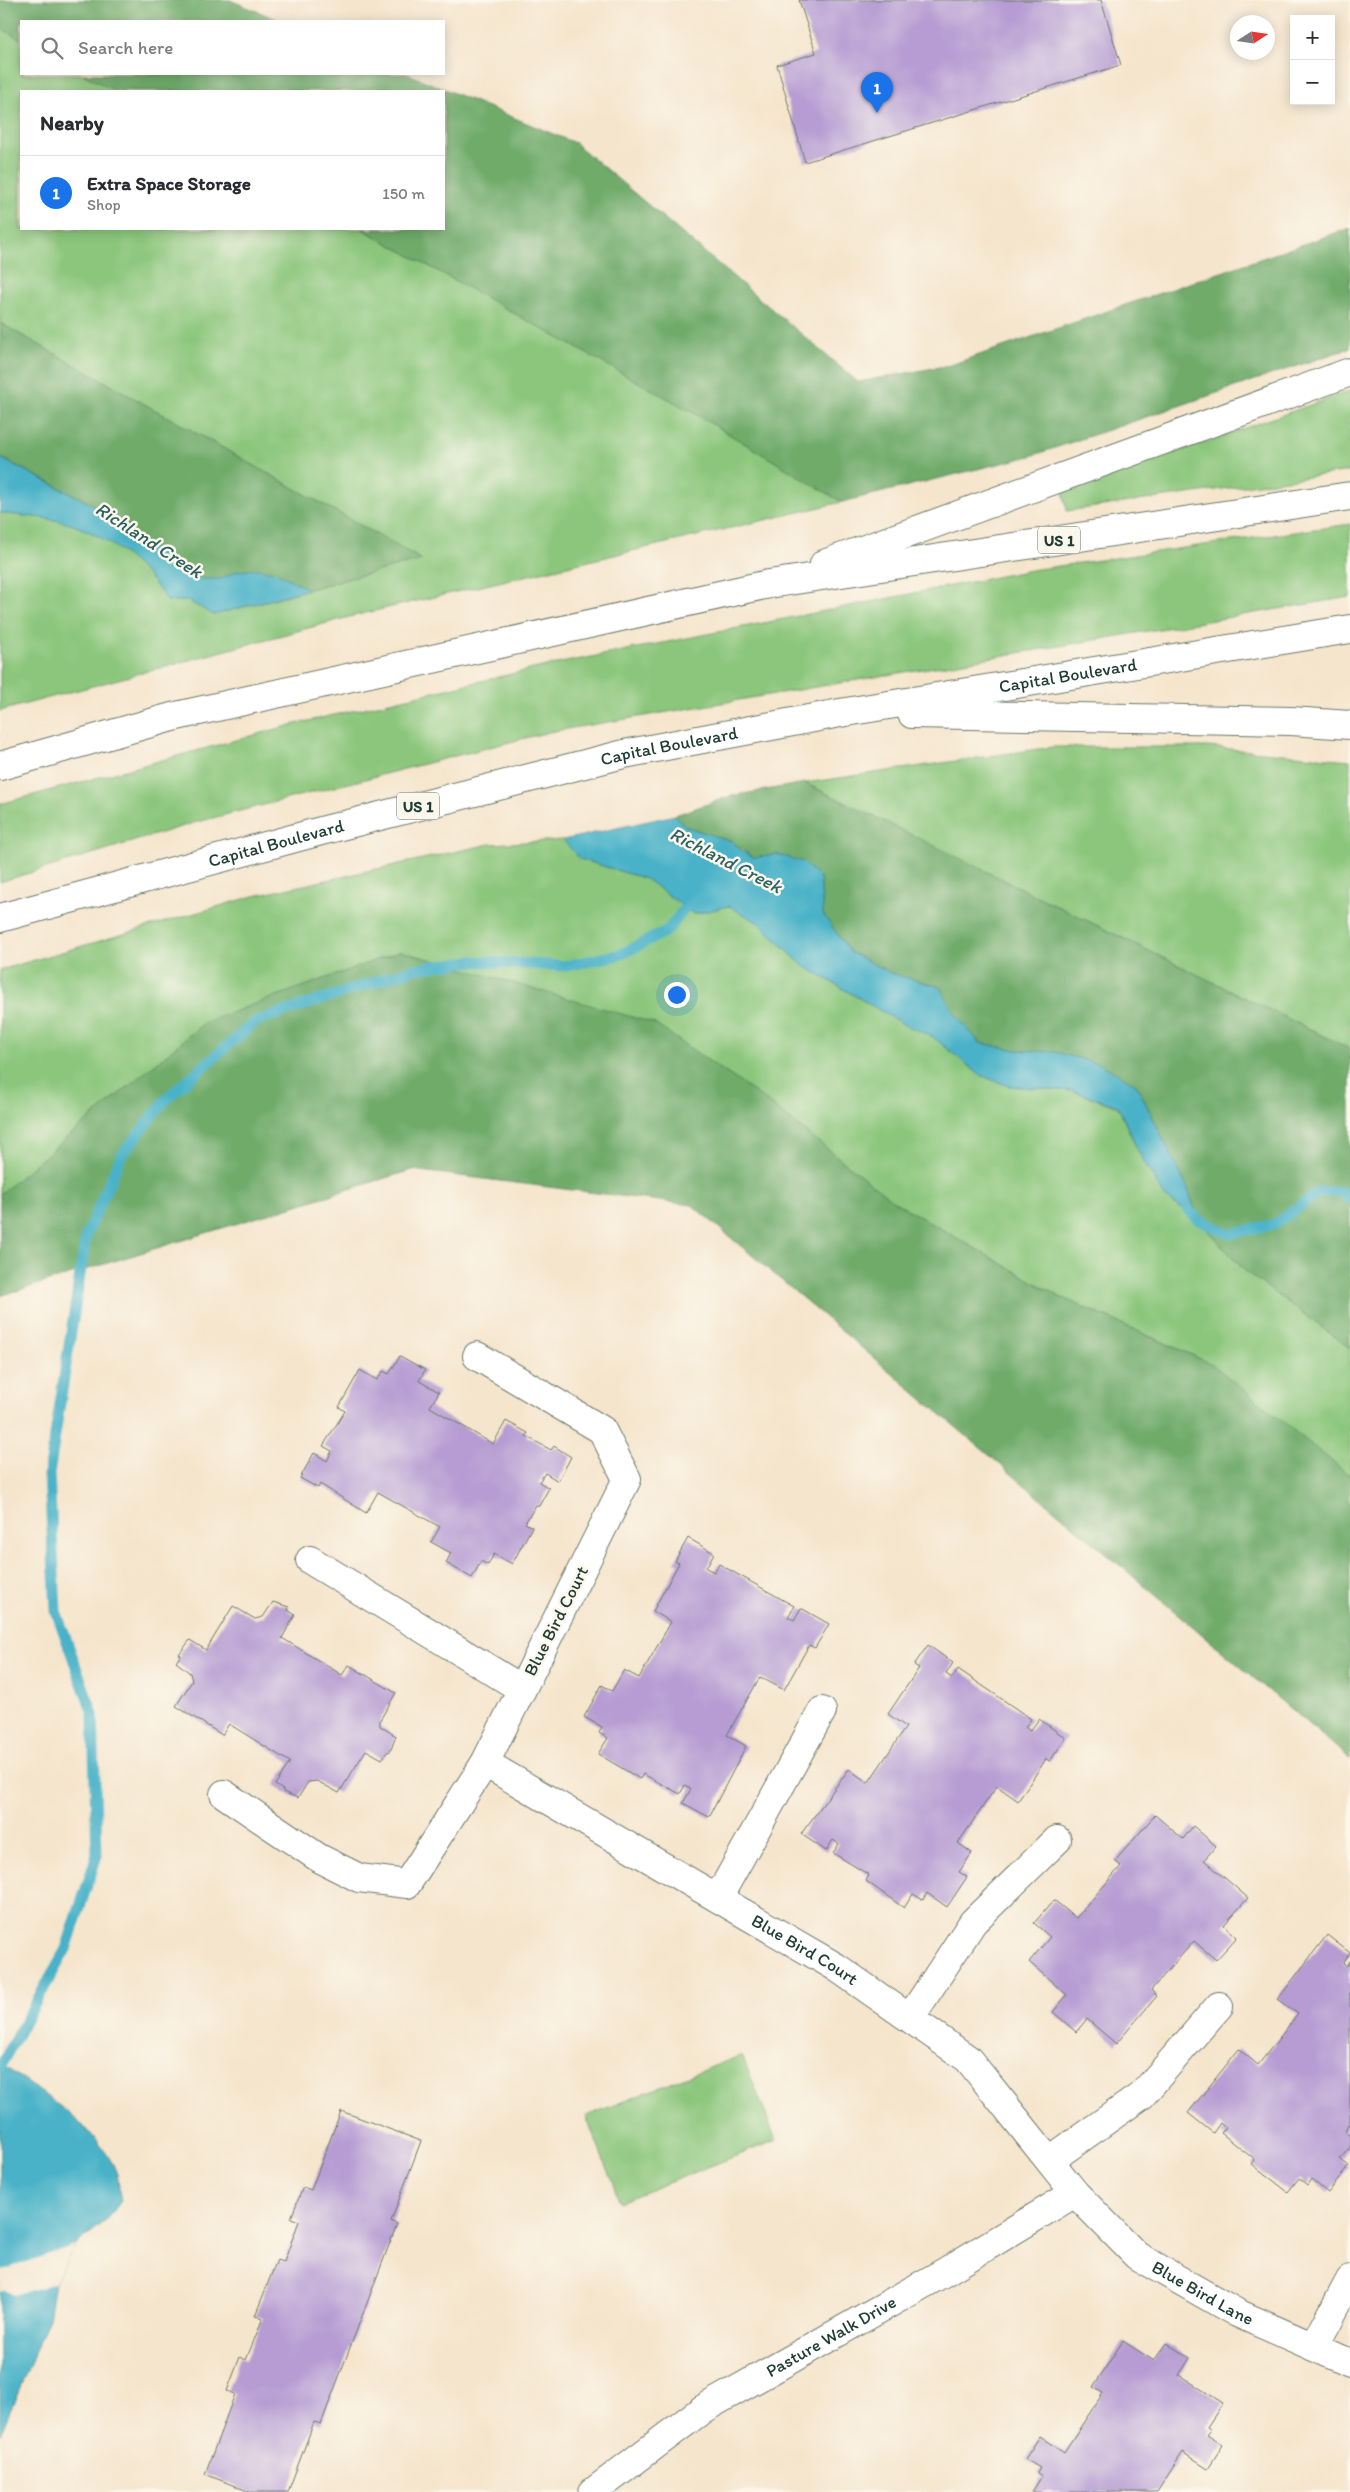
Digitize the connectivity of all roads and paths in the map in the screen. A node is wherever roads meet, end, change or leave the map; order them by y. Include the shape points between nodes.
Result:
1 (1350, 372) edge
2 (1350, 496) edge
3 (769, 584) junction
4 (1350, 629) edge
5 (840, 713) junction
6 (1350, 725) edge
7 (0, 766) edge
8 (0, 918) edge
9 (477, 1356) dead end
10 (310, 1560) dead end
11 (522, 1689) junction
12 (822, 1711) dead end
13 (485, 1763) junction
14 (224, 1794) dead end
15 (1057, 1840) dead end
16 (718, 1898) junction
17 (1219, 2006) dead end
18 (910, 2018) junction
19 (1050, 2160) junction
20 (1075, 2193) junction
21 (1350, 2280) edge
22 (1314, 2347) junction
23 (1350, 2363) edge
24 (593, 2492) edge

1 - 3 main road
2 - 3 main road, US 1
3 - 7 main road, US 1 via 172,716
4 - 5 main road, Capital Boulevard / US 1
5 - 6 main road via 1291,721
5 - 8 main road, Capital Boulevard / US 1 via 624,754
9 - 11 main road, Blue Bird Court via 602,1430 627,1479
10 - 11 main road
11 - 13 main road, Blue Bird Court
12 - 16 main road
13 - 14 main road, Blue Bird Court via 407,1884 359,1878 327,1862
13 - 16 main road, Blue Bird Court
15 - 18 main road via 973,1922
16 - 18 main road, Blue Bird Court via 836,1967
17 - 19 main road via 1142,2095
18 - 19 main road, Blue Bird Court via 968,2059
19 - 20 main road, Blue Bird Court
20 - 22 main road, Blue Bird Lane via 1137,2256 1237,2313
20 - 24 main road, Pasture Walk Drive via 943,2273 703,2409
21 - 22 main road
22 - 23 main road, Blue Bird Lane

